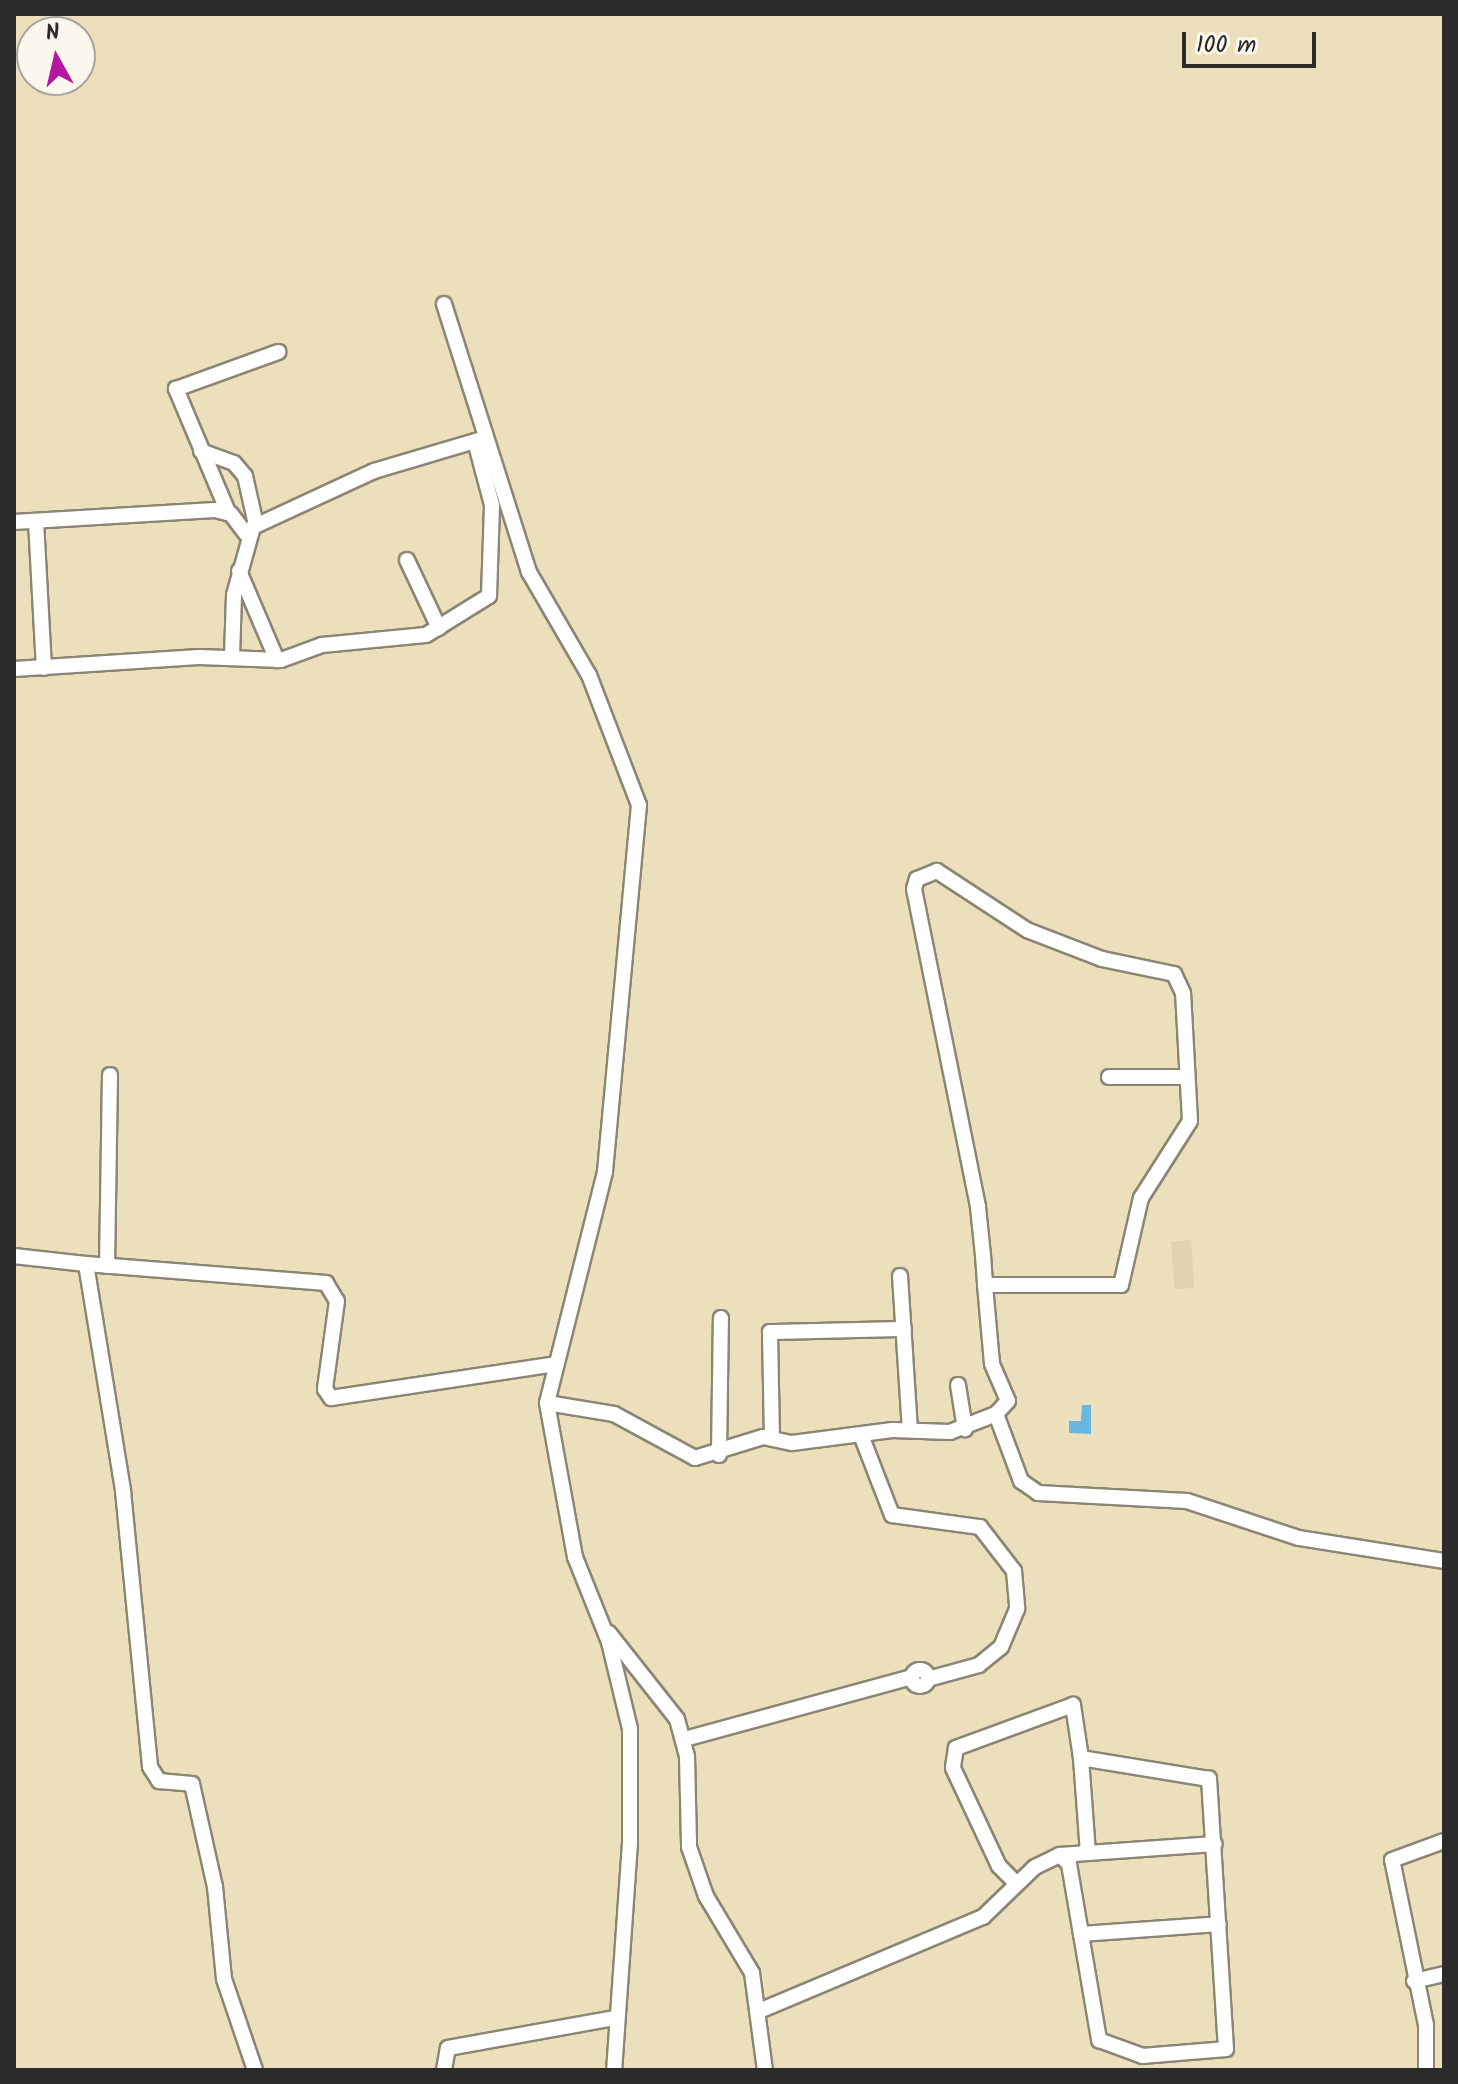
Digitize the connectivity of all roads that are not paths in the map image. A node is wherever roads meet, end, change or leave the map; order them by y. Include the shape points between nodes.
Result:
1 (444, 304) dead end
2 (278, 352) dead end
3 (481, 439) junction
4 (201, 451) junction
5 (228, 512) junction
6 (36, 521) junction
7 (14, 522) edge
8 (251, 530) junction
9 (407, 560) dead end
10 (238, 567) junction
11 (439, 628) junction
12 (232, 656) junction
13 (277, 660) junction
14 (44, 668) junction
15 (14, 669) edge
16 (110, 1075) dead end
17 (1109, 1077) dead end
18 (1187, 1077) junction
19 (14, 1256) edge
20 (86, 1264) junction
21 (107, 1266) junction
22 (900, 1276) dead end
23 (985, 1285) junction
24 (721, 1318) dead end
25 (904, 1329) junction
26 (555, 1364) junction
27 (958, 1385) dead end
28 (547, 1403) junction
29 (996, 1414) junction
30 (965, 1429) junction
31 (910, 1430) junction
32 (861, 1435) junction
33 (772, 1438) junction
34 (719, 1455) junction
35 (1444, 1561) edge
36 (602, 1625) junction
37 (685, 1739) junction
38 (1081, 1758) junction
39 (1444, 1841) edge
40 (1215, 1844) junction
41 (1088, 1853) junction
42 (1060, 1855) junction
43 (1017, 1884) junction
44 (1219, 1924) junction
45 (1081, 1934) junction
46 (1444, 1974) edge
47 (1414, 1981) junction
48 (759, 2011) junction
49 (615, 2018) junction
50 (1143, 2063) edge
51 (255, 2070) edge
52 (444, 2070) edge
53 (614, 2070) edge
54 (765, 2070) edge
55 (1426, 2070) edge

1 - 3 street
2 - 4 street via 176,389
3 - 8 street via 374,471
3 - 11 street via 492,505 490,592
3 - 26 street via 529,572 589,675 639,805 605,1172
4 - 5 street
4 - 8 street via 234,463 245,476
5 - 6 street
5 - 8 street
6 - 7 street
6 - 14 street
8 - 10 street
9 - 11 street
10 - 12 street
10 - 13 street
11 - 13 street via 413,638 322,645
12 - 13 street
12 - 14 street
14 - 15 street
16 - 21 street
17 - 18 street
18 - 23 street via 1187,1129 1141,1198 1121,1285
18 - 23 street via 1183,993 1174,974 1102,959 1040,936 937,871 917,879 977,1198
19 - 20 street
20 - 21 street
20 - 51 street via 123,1491 150,1767 159,1781 192,1784 215,1887 224,1979
21 - 26 street via 326,1283 337,1301 325,1389 331,1398
22 - 25 street
23 - 29 street via 992,1364 1008,1401
24 - 34 street
25 - 31 street
25 - 33 street via 770,1332
26 - 28 street
27 - 30 street
28 - 34 street via 614,1414 685,1455
28 - 36 street via 575,1557
29 - 30 street
29 - 35 street via 1021,1481 1038,1493 1187,1501 1299,1538
30 - 31 street
31 - 32 street
32 - 33 street via 792,1443
32 - 37 street via 892,1515 980,1527 1014,1571 1017,1609 1001,1647 979,1665 919,1686 912,1677
33 - 34 street
36 - 37 street via 677,1719
36 - 49 street via 632,1760
37 - 48 street via 694,1868 747,1963
38 - 40 street via 1199,1773 1215,1791
38 - 41 street
38 - 43 street via 1078,1713 1068,1705 951,1753 999,1866
39 - 47 street via 1392,1860
40 - 41 street
40 - 44 street
41 - 42 street
42 - 43 street
42 - 45 street via 1069,1864
43 - 48 street via 971,1923
44 - 45 street
44 - 50 street via 1226,2049
45 - 50 street via 1096,2036
46 - 47 street
47 - 55 street via 1426,2025
48 - 54 street
49 - 52 street via 454,2047
49 - 53 street

